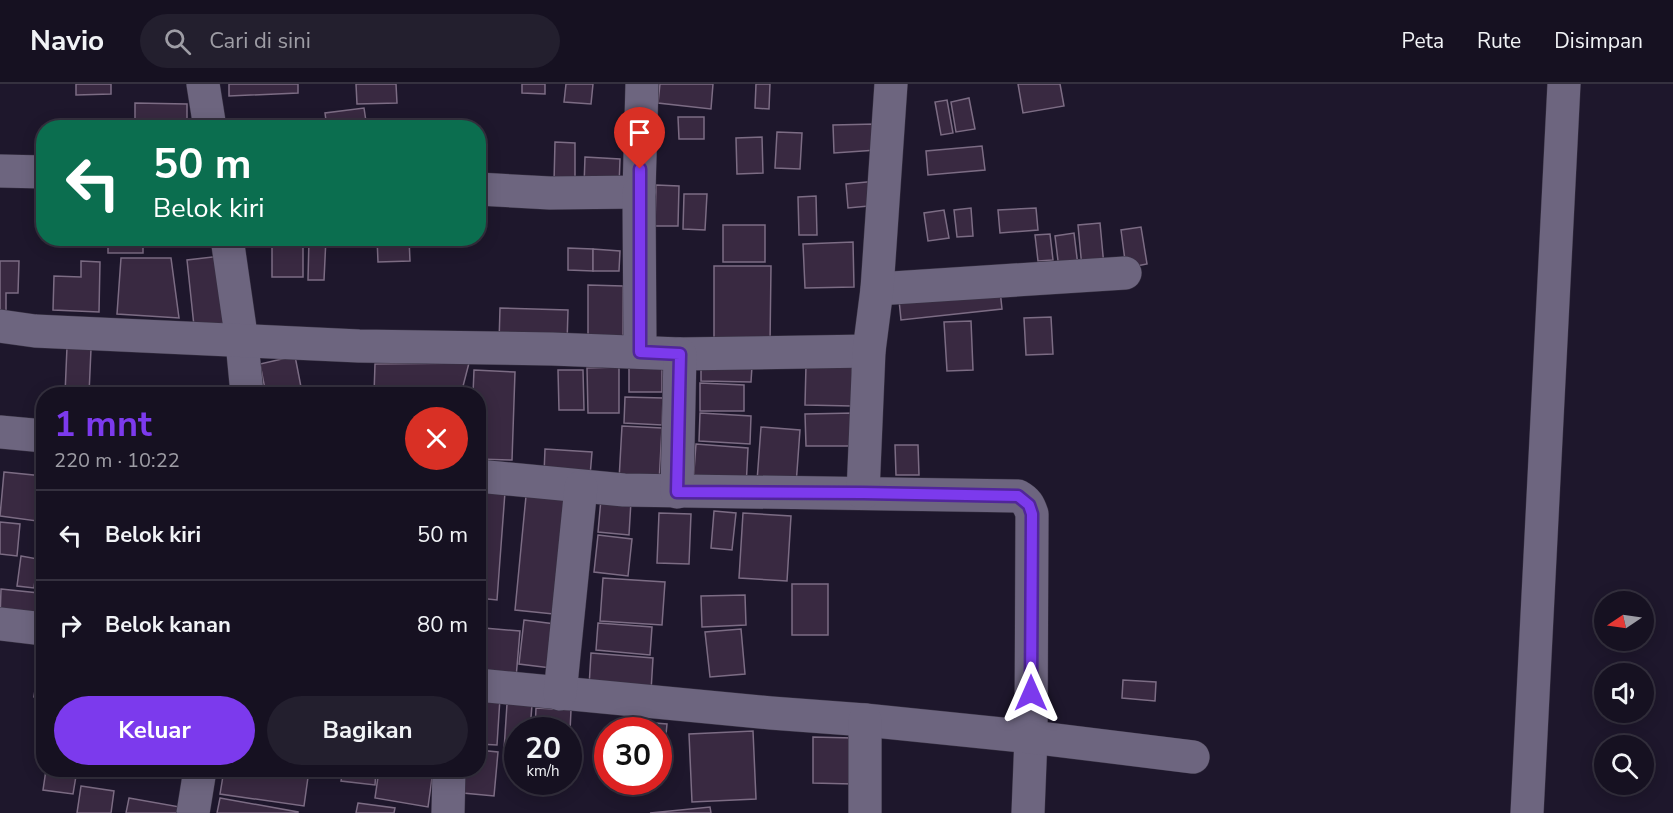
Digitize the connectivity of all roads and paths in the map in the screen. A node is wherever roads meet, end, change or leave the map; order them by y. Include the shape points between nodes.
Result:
1 (203, 84) edge
2 (642, 84) edge
3 (891, 84) edge
4 (1564, 84) edge
5 (209, 120) edge
6 (0, 171) edge
7 (36, 172) edge
8 (486, 189) edge
9 (639, 192) junction
10 (227, 246) edge
11 (1125, 273) dead end
12 (877, 289) junction
13 (0, 326) edge
14 (243, 342) junction
15 (869, 351) junction
16 (640, 352) junction
17 (680, 354) junction
18 (246, 387) edge
19 (0, 432) edge
20 (36, 435) edge
21 (486, 477) edge
22 (581, 487) junction
23 (677, 492) junction
24 (863, 493) junction
25 (0, 624) edge
26 (36, 628) edge
27 (486, 686) edge
28 (560, 694) junction
29 (865, 720) junction
30 (1031, 737) junction
31 (1193, 757) dead end
32 (199, 777) edge
33 (449, 777) edge
34 (193, 813) edge
35 (448, 813) edge
36 (865, 813) edge
37 (1028, 813) edge
38 (1527, 813) edge

1 - 5 street
2 - 9 street
3 - 12 street
4 - 38 street
6 - 7 street
8 - 9 street
9 - 16 street
10 - 14 street
11 - 12 street
12 - 15 street
13 - 14 street
14 - 16 street
14 - 18 street
15 - 17 street
15 - 24 street
16 - 17 street
17 - 23 street
19 - 20 street
21 - 22 street
22 - 23 street
22 - 28 street
23 - 24 street
24 - 30 street via 1018,496 1029,505
25 - 26 street
27 - 28 street
28 - 29 street
29 - 30 street
29 - 36 street
30 - 31 street
30 - 37 street
32 - 34 street
33 - 35 street

